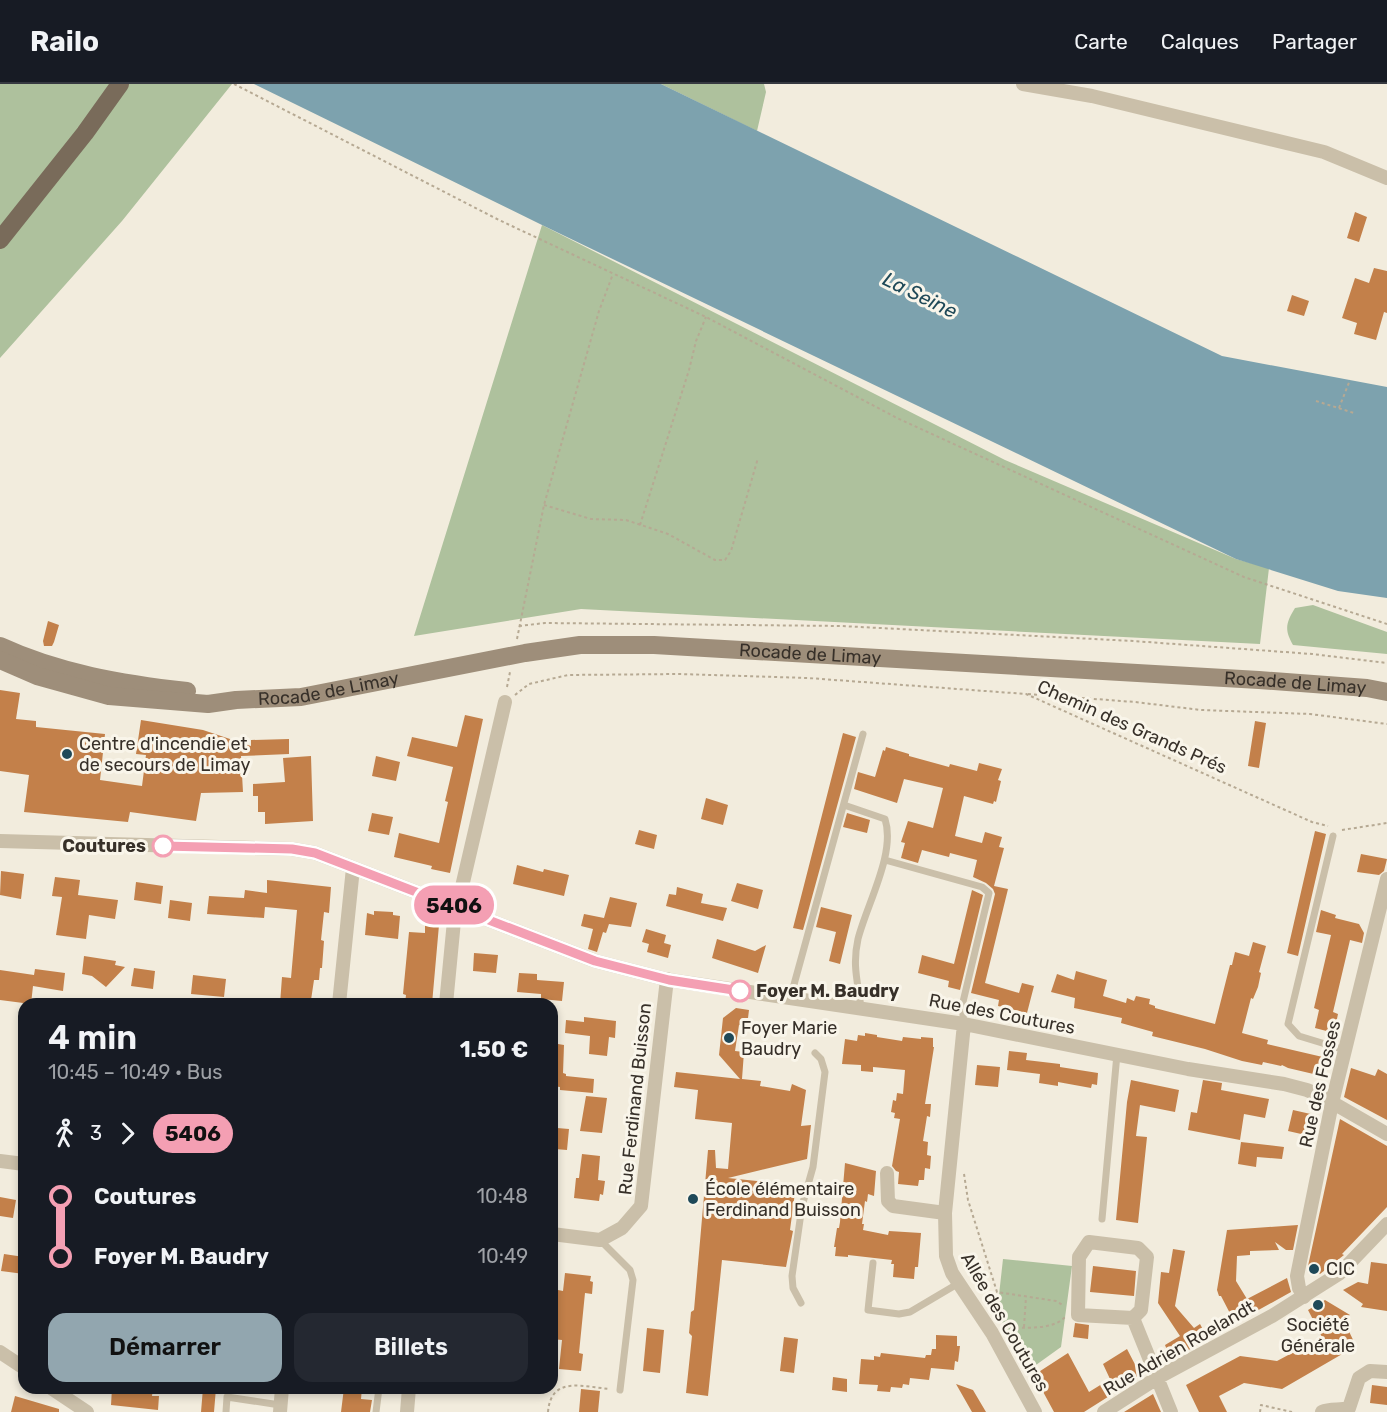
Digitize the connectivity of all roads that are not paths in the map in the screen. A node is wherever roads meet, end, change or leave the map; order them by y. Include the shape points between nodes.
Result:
1 (120, 84) edge
2 (1023, 84) edge
3 (1387, 178) edge
4 (1, 238) edge
5 (0, 646) edge
6 (0, 660) edge
7 (1387, 692) edge
8 (236, 700) junction
9 (505, 702) road end
10 (863, 734) dead end
11 (844, 805) junction
12 (1333, 836) dead end
13 (0, 841) edge
14 (885, 860) junction
15 (353, 867) junction
16 (1387, 879) edge
17 (459, 907) junction
18 (667, 979) junction
19 (340, 998) edge
20 (447, 998) edge
21 (790, 999) junction
22 (861, 1008) junction
23 (964, 1023) junction
24 (1345, 1050) junction
25 (815, 1053) dead end
26 (1117, 1054) junction
27 (1332, 1103) junction
28 (1387, 1134) edge
29 (0, 1161) edge
30 (18, 1163) edge
31 (887, 1173) dead end
32 (945, 1214) junction
33 (1102, 1219) dead end
34 (1387, 1224) edge
35 (558, 1235) edge
36 (600, 1240) junction
37 (873, 1263) dead end
38 (959, 1283) junction
39 (1304, 1297) junction
40 (801, 1304) dead end
41 (1133, 1318) junction
42 (0, 1352) edge
43 (18, 1364) edge
44 (1387, 1372) edge
45 (1157, 1378) junction
46 (620, 1390) road end
47 (60, 1394) edge
48 (378, 1394) edge
49 (408, 1394) edge
50 (280, 1408) edge
51 (87, 1412) edge
52 (226, 1412) edge
53 (376, 1412) edge
54 (407, 1412) edge
55 (1035, 1412) edge
56 (1104, 1412) edge
57 (1171, 1412) edge
58 (1322, 1412) edge

1 - 4 main road
2 - 3 street via 1092,96 1324,152
5 - 8 main road, Rocade de Limay via 32,661 101,678 212,693
6 - 8 main road, Rocade de Limay via 37,676 109,696 208,704
7 - 8 main road, Rocade de Limay via 1259,680 666,646 580,645 525,652 301,697
9 - 17 street
10 - 11 lane
11 - 14 lane via 885,819 889,831
11 - 21 lane
12 - 24 lane via 1288,1024 1299,1036
13 - 15 street, Rue des Coutures via 292,849
14 - 22 lane via 858,941 854,970
14 - 23 lane via 982,886 989,893 962,1006
15 - 17 street, Rue des Coutures
15 - 19 street
16 - 24 street, Rue des Fosses
17 - 18 street, Rue des Coutures via 595,961
17 - 20 street via 454,921
18 - 21 street, Rue des Coutures
18 - 36 street, Rue Ferdinand Buisson via 641,1206 622,1228
21 - 22 street, Rue des Coutures
22 - 23 street, Rue des Coutures
23 - 26 street, Rue des Coutures
23 - 32 street, Allée des Coutures
24 - 27 street, Rue des Fosses
25 - 40 lane via 825,1072 813,1167 802,1206 792,1276
26 - 27 street, Rue des Coutures via 1284,1084
26 - 33 lane
27 - 28 street, Rue des Coutures
27 - 39 street, Rue des Fosses via 1298,1276
29 - 30 street
31 - 32 street via 888,1201 893,1206
32 - 38 street, Allée des Coutures via 946,1256
34 - 39 street, Rue Adrien Roelandt via 1340,1274
35 - 36 street
36 - 46 lane via 630,1270 633,1280
37 - 38 lane via 868,1310 910,1312
38 - 55 street, Allée des Coutures via 992,1333
39 - 45 street, Rue Adrien Roelandt
41 - 41 street via 1078,1315 1079,1257 1089,1242 1138,1248 1147,1257 1141,1310
41 - 45 street
42 - 43 street
44 - 58 street via 1370,1371 1359,1378 1349,1408
45 - 56 street, Rue Adrien Roelandt
45 - 57 street
47 - 51 street
48 - 53 lane
49 - 54 street
50 - 52 lane via 227,1397

